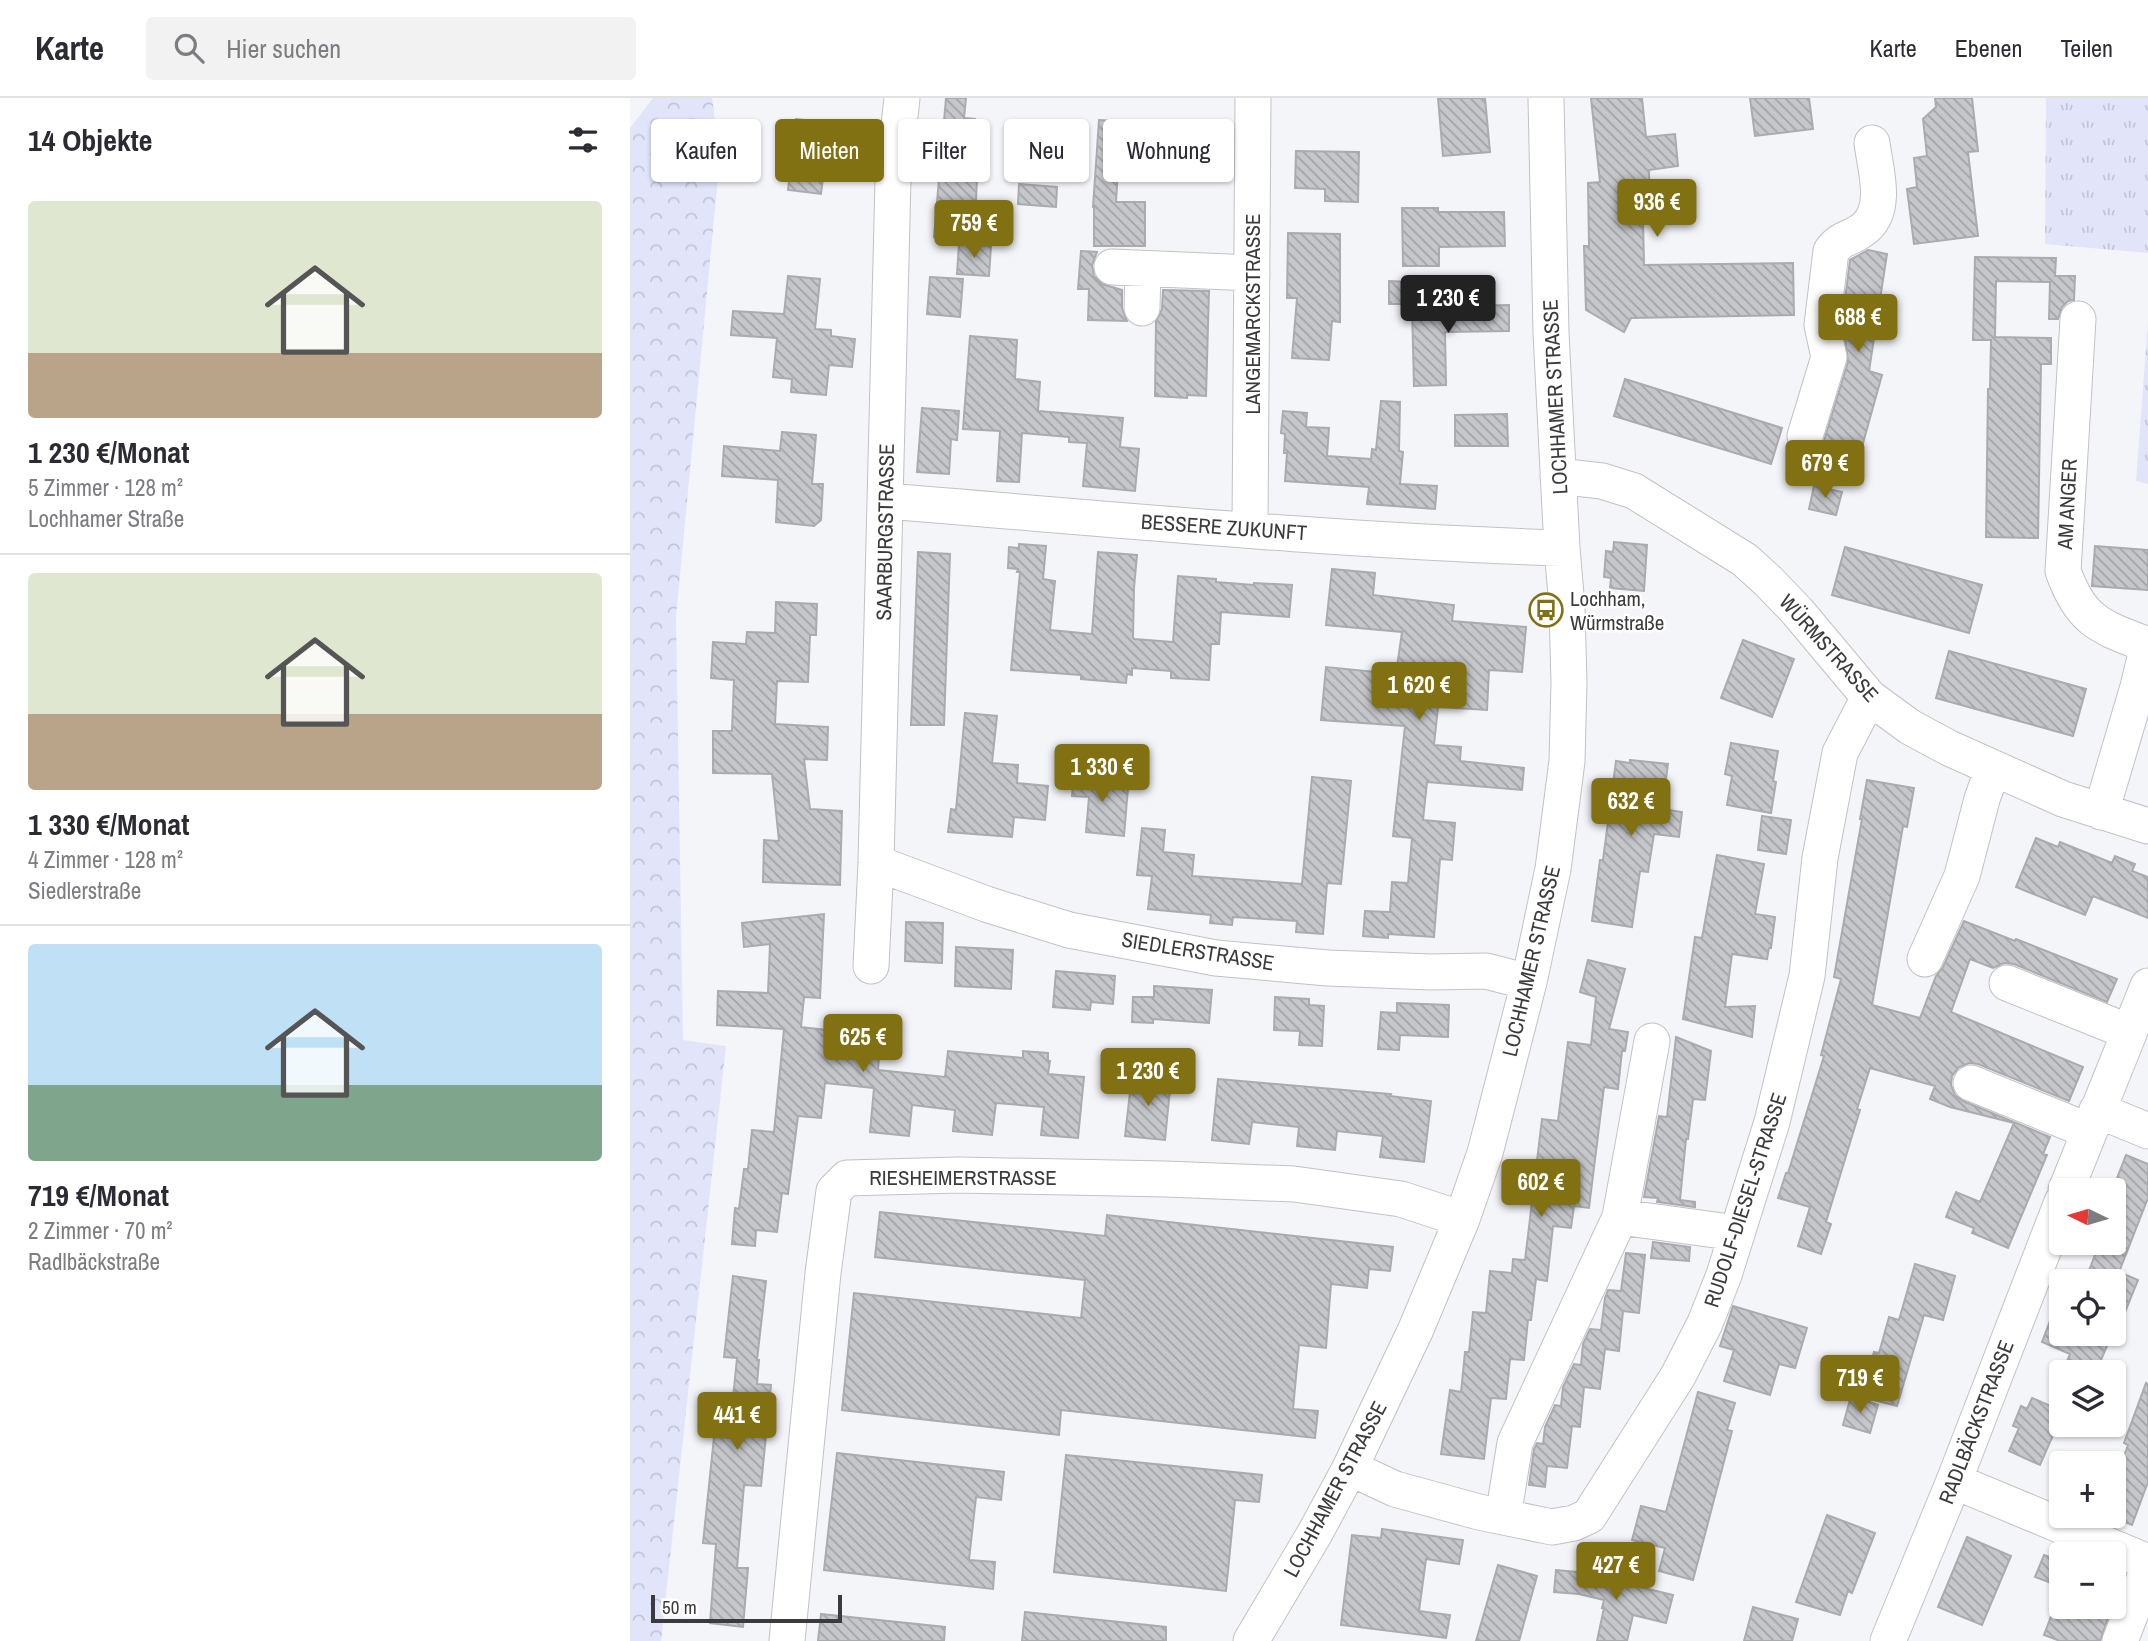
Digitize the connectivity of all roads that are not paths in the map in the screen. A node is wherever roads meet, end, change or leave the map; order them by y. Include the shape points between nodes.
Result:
1 (902, 98) edge
2 (1253, 98) edge
3 (1546, 98) edge
4 (1872, 143) dead end
5 (1252, 274) junction
6 (1142, 308) dead end
7 (2078, 319) dead end
8 (1805, 436) dead end
9 (1559, 476) junction
10 (886, 501) junction
11 (1251, 530) junction
12 (1562, 548) junction
13 (2143, 688) edge
14 (1869, 697) junction
15 (1993, 768) junction
16 (2101, 812) junction
17 (2148, 826) edge
18 (876, 863) junction
19 (1925, 959) dead end
20 (871, 966) dead end
21 (1529, 982) junction
22 (2007, 983) dead end
23 (2148, 986) edge
24 (2129, 1032) junction
25 (1652, 1041) dead end
26 (1971, 1083) dead end
27 (2093, 1121) junction
28 (2148, 1131) edge
29 (2071, 1178) edge
30 (1620, 1217) junction
31 (1462, 1219) junction
32 (1737, 1233) junction
33 (2049, 1236) edge
34 (1350, 1468) junction
35 (1954, 1481) junction
36 (1503, 1517) junction
37 (2148, 1562) edge
38 (2148, 1569) edge
39 (787, 1641) edge
40 (1251, 1641) edge
41 (1888, 1641) edge
42 (2120, 1641) edge

1 - 10 street, SAARBURGSTRASSE via 893,180
2 - 5 street, LANGEMARCKSTRASSE
3 - 9 street, LOCHHAMER STRASSE
4 - 8 street via 1879,202 1868,225 1830,251 1822,325 1829,357
5 - 6 street via 1128,268
5 - 11 street, LANGEMARCKSTRASSE
7 - 13 street, AM ANGER via 2063,571 2087,615 2109,631 2148,645
9 - 12 street, LOCHHAMER STRASSE
9 - 14 street, WÜRMSTRASSE via 1602,481 1634,491 1745,560 1797,611
10 - 11 street, BESSERE ZUKUNFT
10 - 18 street, SAARBURGSTRASSE
11 - 12 street, BESSERE ZUKUNFT
12 - 21 street, LOCHHAMER STRASSE via 1569,683 1567,761 1553,869
13 - 16 street, AM ANGER
14 - 15 street, WÜRMSTRASSE via 1910,727
14 - 32 street, RUDOLF-DIESEL-STRASSE via 1840,753 1820,858 1807,976 1772,1122
15 - 16 street, WÜRMSTRASSE
15 - 19 street via 1962,876
16 - 17 street, WÜRMSTRASSE
18 - 20 street, SAARBURGSTRASSE
18 - 21 street, SIEDLERSTRASSE via 1069,930 1216,958 1328,968 1486,971
21 - 31 street, LOCHHAMER STRASSE via 1485,1153
22 - 24 street
23 - 24 street
24 - 27 street
25 - 30 street
26 - 27 street
27 - 28 street
27 - 29 street
30 - 32 street
30 - 36 street via 1515,1443
31 - 34 street, LOCHHAMER STRASSE
31 - 39 street, RIESHEIMERSTRASSE via 1401,1199 1294,1184 960,1175 847,1178 834,1191 825,1259
32 - 36 street, RUDOLF-DIESEL-STRASSE via 1705,1324 1678,1376 1589,1516 1552,1527
33 - 35 street, RADLBÄCKSTRASSE
34 - 36 street, RUDOLF-DIESEL-STRASSE via 1395,1489
34 - 40 street, LOCHHAMER STRASSE
35 - 37 street
35 - 41 street, RADLBÄCKSTRASSE
38 - 42 street

